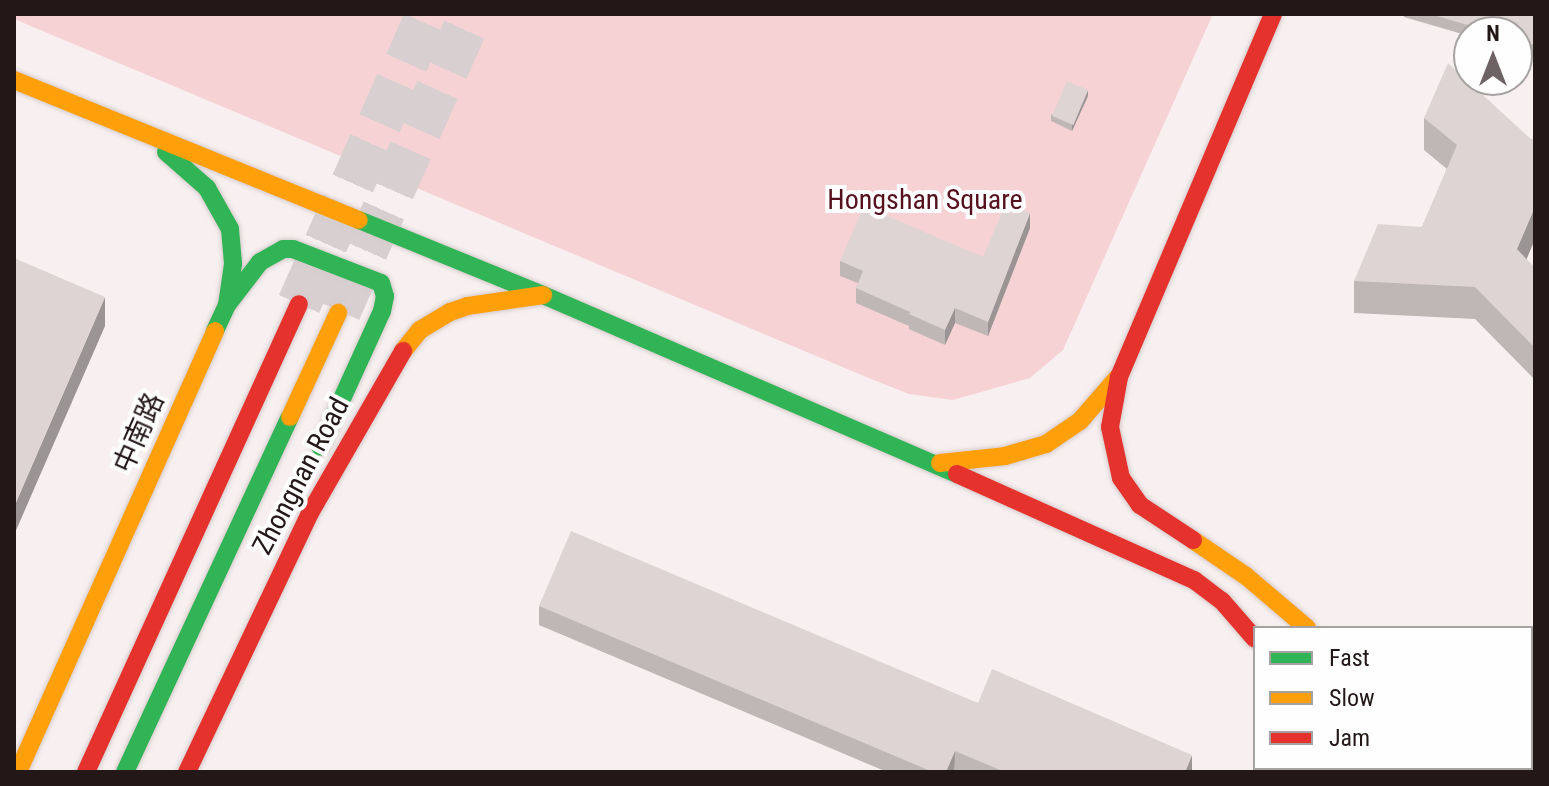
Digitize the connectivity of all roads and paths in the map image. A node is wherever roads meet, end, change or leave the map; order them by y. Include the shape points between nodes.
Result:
1 (1273, 14) edge
2 (14, 80) edge
3 (145, 133) junction
4 (543, 295) junction
5 (299, 304) tunnel mouth
6 (227, 305) junction
7 (338, 313) tunnel mouth
8 (1119, 377) junction
9 (936, 464) junction
10 (310, 513) junction
11 (1305, 626) edge
12 (1253, 637) edge
13 (18, 772) edge
14 (86, 772) edge
15 (125, 772) edge
16 (187, 772) edge

1 - 8 main road
2 - 3 main road
3 - 4 main road
3 - 6 main road, 中南路 via 207,188 220,207 233,246
4 - 9 main road
4 - 10 main road, Zhongnan Road via 467,306 420,330 400,354
5 - 14 main road
6 - 10 main road via 260,262 283,249 374,279 383,287 382,311 312,466
6 - 13 main road, 中南路
7 - 15 main road, Zhongnan Road
8 - 9 main road via 1080,421 1046,444 1005,456
8 - 11 main road via 1110,427 1128,490 1140,505 1246,576
9 - 12 main road via 1194,580 1222,601
10 - 16 main road, Zhongnan Road

